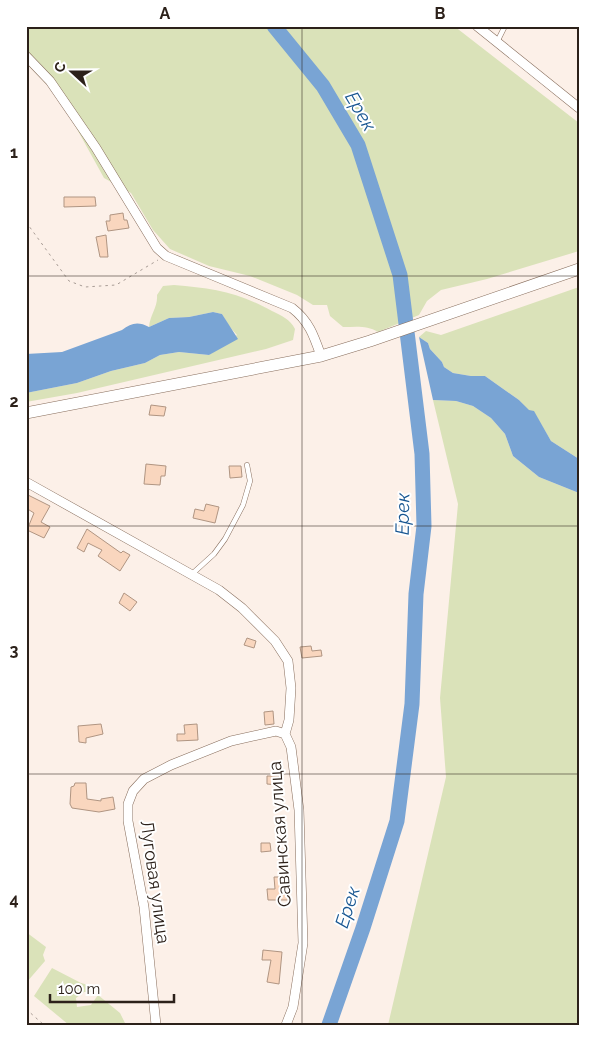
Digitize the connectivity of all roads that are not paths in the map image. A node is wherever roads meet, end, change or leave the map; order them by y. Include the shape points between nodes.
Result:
1 (477, 26) edge
2 (505, 26) edge
3 (497, 42) junction
4 (26, 56) edge
5 (579, 108) edge
6 (579, 269) edge
7 (321, 356) junction
8 (26, 413) edge
9 (247, 465) dead end
10 (26, 482) edge
11 (192, 574) junction
12 (285, 734) junction
13 (156, 1025) edge
14 (286, 1025) edge

1 - 3 street
2 - 3 lane
3 - 5 street
4 - 7 street via 55,88 96,148 157,248 166,256 292,308 312,329
6 - 7 street
7 - 8 street
9 - 11 lane via 250,480 234,522 214,554
10 - 11 street, Савинская улица
11 - 12 street, Савинская улица via 242,608 275,641 288,661 290,720
12 - 13 street, Луговая улица via 276,731 231,741 144,779 133,791 128,804 128,821 144,907
12 - 14 street, Савинская улица via 291,746 299,810 302,943 293,1007

